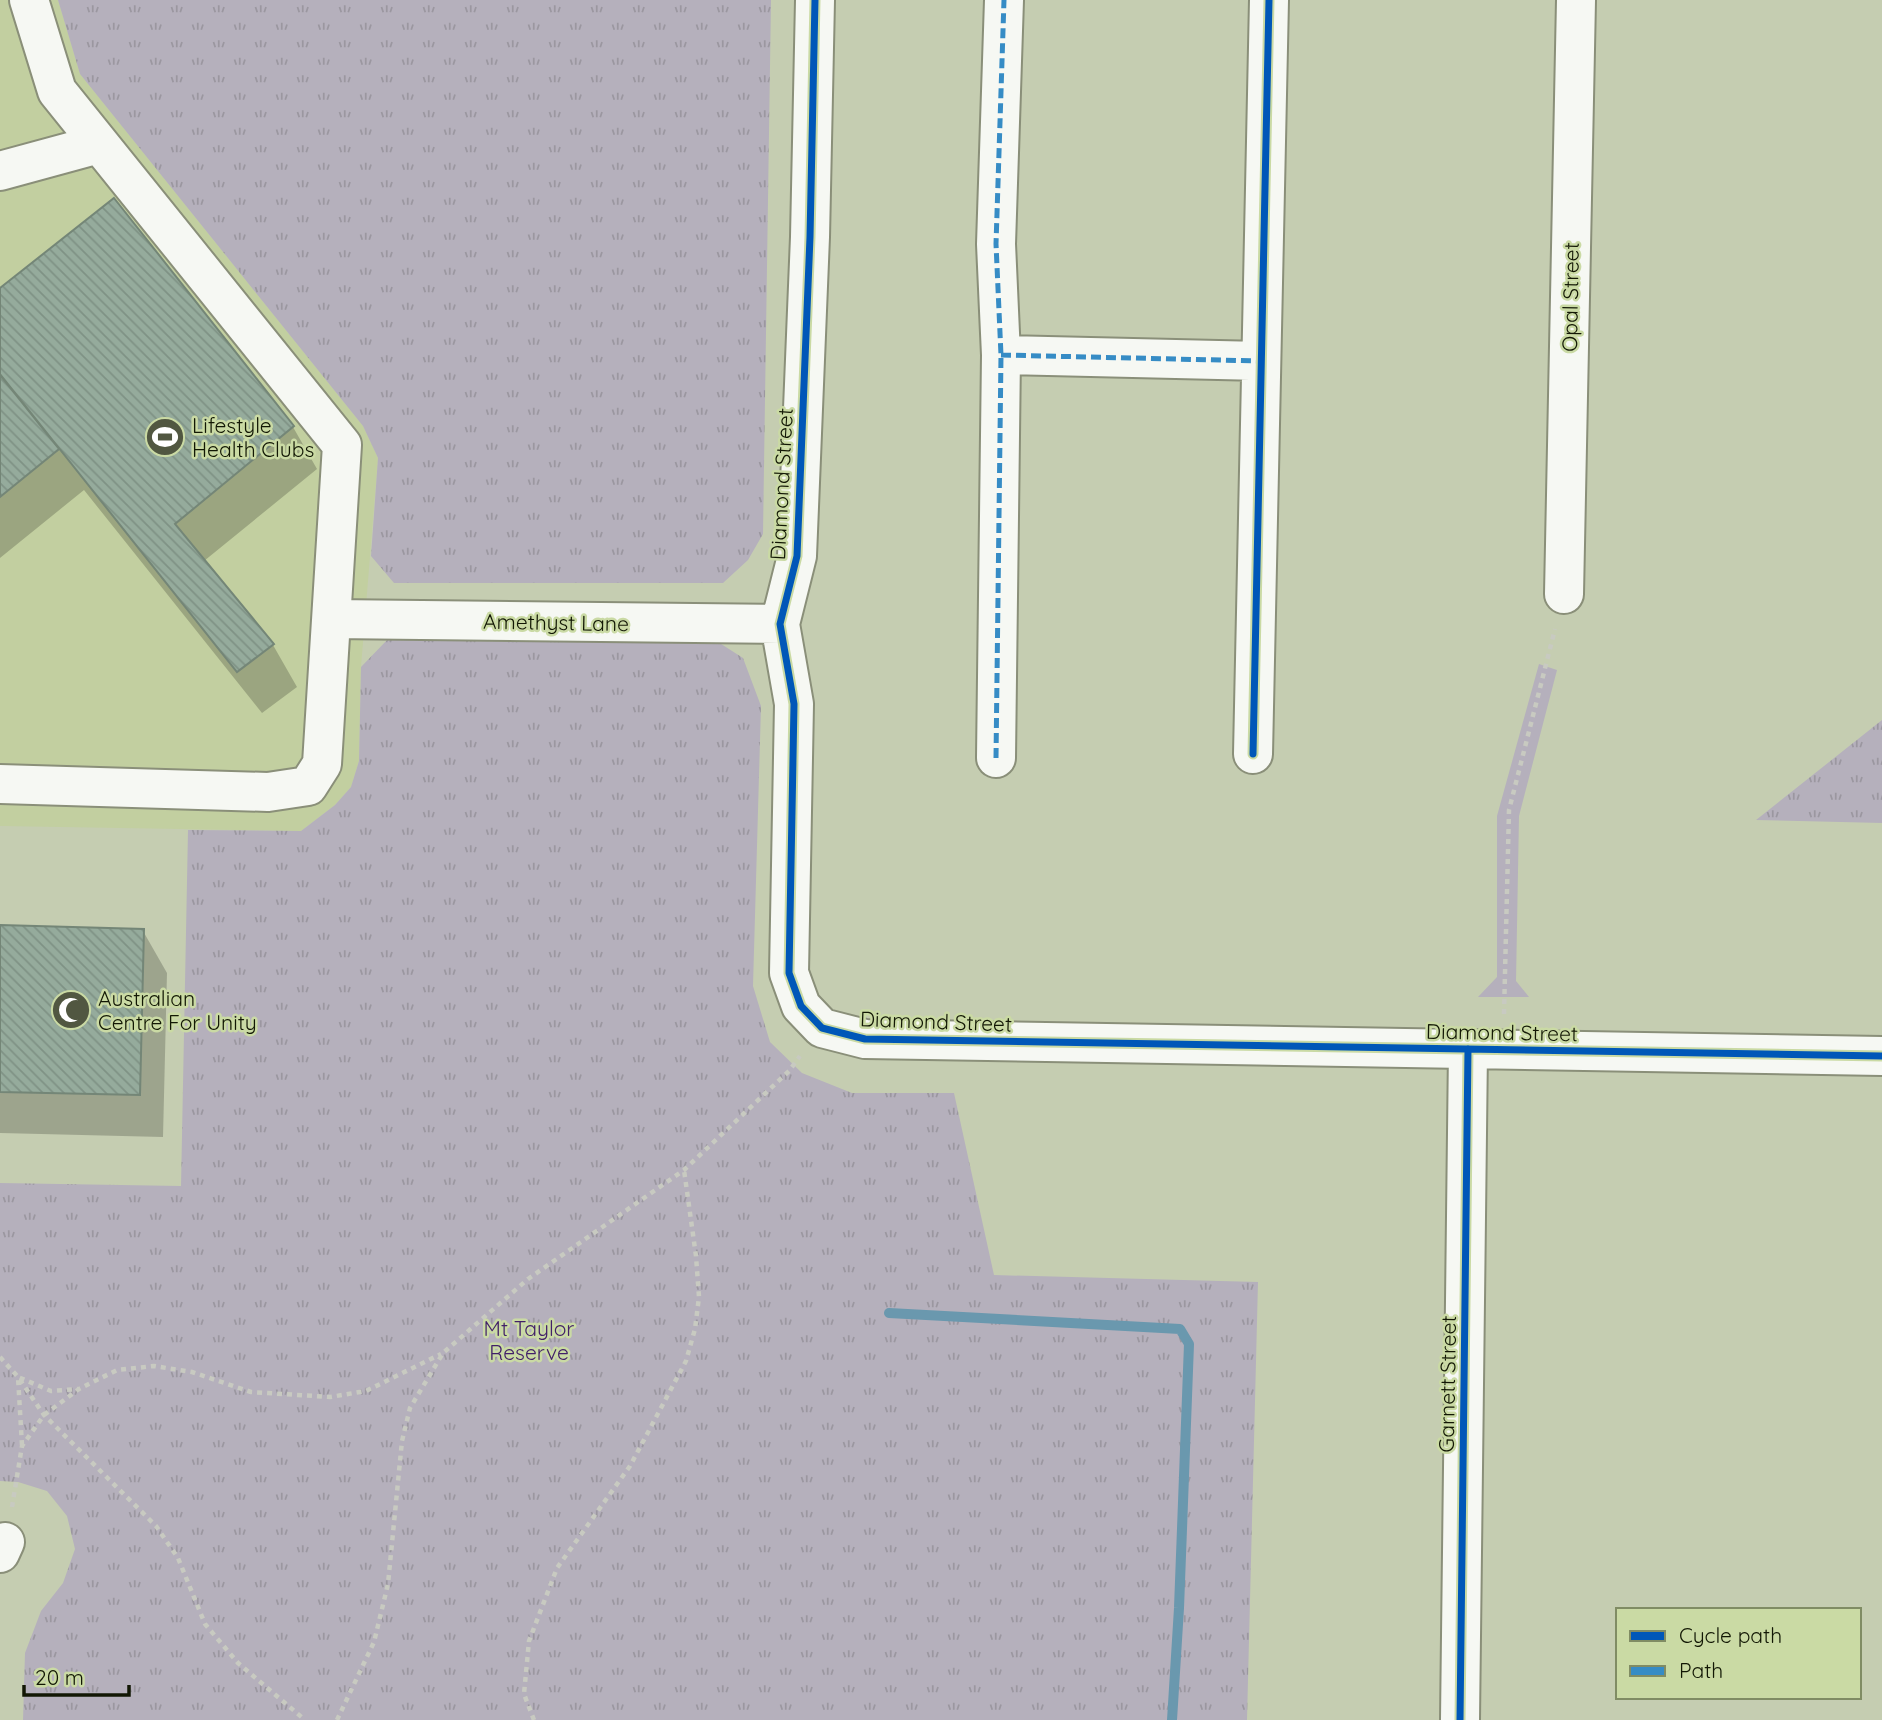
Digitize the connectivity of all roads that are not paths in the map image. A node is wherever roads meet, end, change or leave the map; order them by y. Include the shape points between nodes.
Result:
1 (29, 0) edge
2 (815, 0) edge
3 (1004, 0) edge
4 (1269, 0) edge
5 (1576, 0) edge
6 (99, 144) junction
7 (0, 171) edge
8 (1001, 355) junction
9 (1261, 361) junction
10 (1564, 594) road end
11 (333, 619) junction
12 (780, 624) junction
13 (1252, 754) dead end
14 (996, 758) dead end
15 (0, 784) edge
16 (1486, 1049) junction
17 (1882, 1056) edge
18 (1460, 1720) edge

1 - 6 street via 57,91
2 - 12 street, Diamond Street via 797,556
3 - 8 street via 996,244
4 - 9 street
5 - 10 street, Opal Street
6 - 7 street
6 - 11 street via 342,445
8 - 9 street
8 - 14 street
9 - 13 street
11 - 12 street, Amethyst Lane
11 - 15 street via 322,764 308,786 268,792
12 - 16 street, Diamond Street via 794,704 789,974 801,1006 822,1028 865,1039
16 - 17 street, Diamond Street
16 - 18 street, Garnett Street

